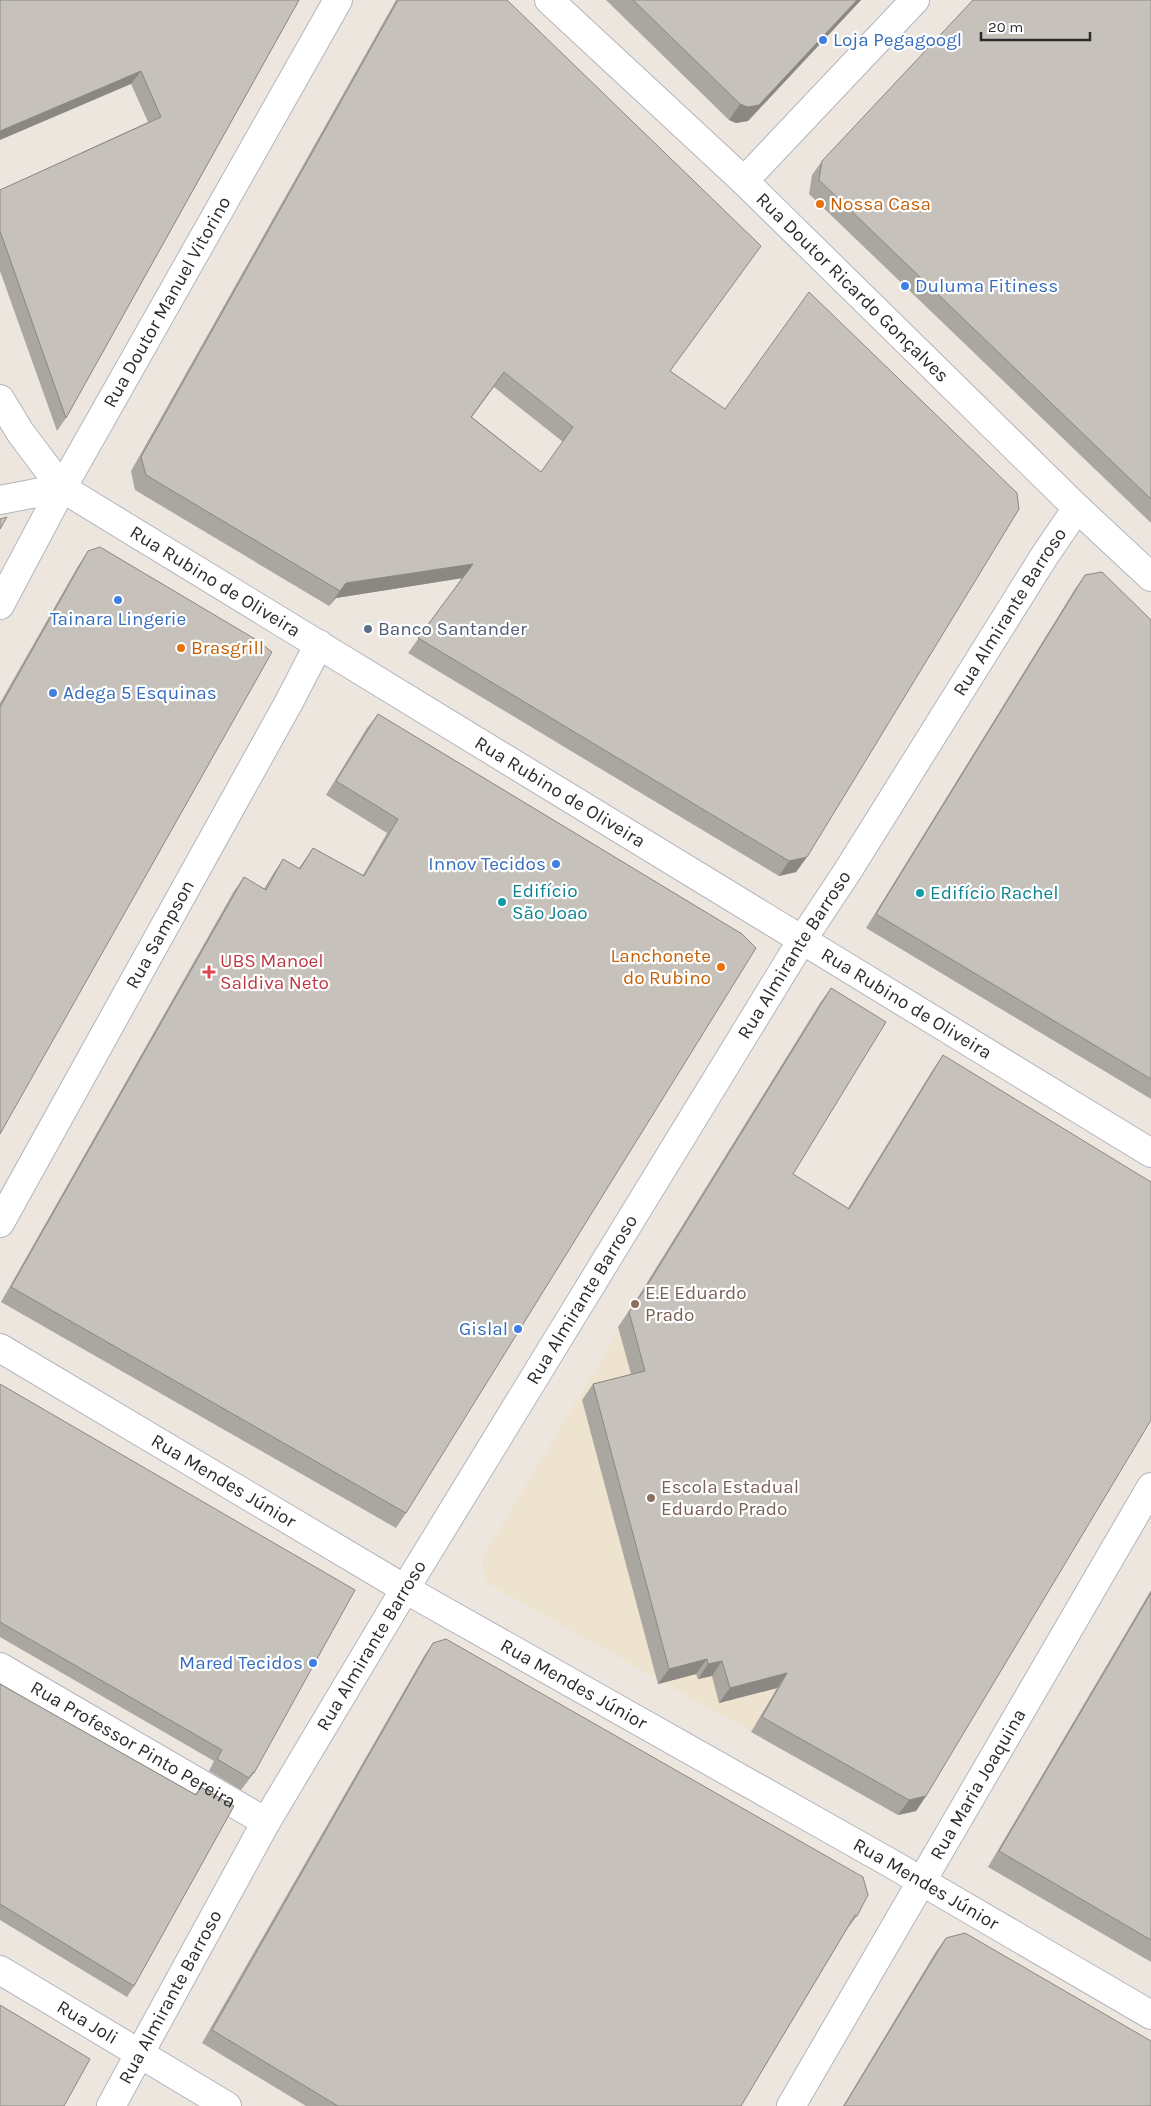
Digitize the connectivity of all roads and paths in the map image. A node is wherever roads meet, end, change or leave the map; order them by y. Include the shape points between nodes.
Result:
1 (338, 0) edge
2 (549, 0) edge
3 (915, 0) edge
4 (744, 181) junction
5 (0, 399) edge
6 (62, 488) junction
7 (0, 500) edge
8 (1077, 508) junction
9 (1151, 577) edge
10 (0, 604) edge
11 (319, 644) junction
12 (802, 940) junction
13 (1151, 1153) edge
14 (0, 1223) edge
15 (0, 1348) edge
16 (1151, 1487) edge
17 (405, 1589) junction
18 (0, 1666) edge
19 (266, 1822) junction
20 (923, 1881) junction
21 (0, 1970) edge
22 (1151, 2015) edge
23 (140, 2056) junction
24 (111, 2106) edge
25 (226, 2106) edge
26 (791, 2106) edge

1 - 6 street, Rua Doutor Manuel Vitorino
2 - 4 street, Rua Doutor Ricardo Gonçalves
3 - 4 street
4 - 8 street, Rua Doutor Ricardo Gonçalves
5 - 6 street, Rua Rubino de Oliveira
6 - 7 street
6 - 10 street, Rua Doutor Manuel Vitorino
6 - 11 street, Rua Rubino de Oliveira
8 - 9 street, Rua Doutor Ricardo Gonçalves
8 - 12 street, Rua Almirante Barroso via 1044,555 848,872
11 - 12 street, Rua Rubino de Oliveira
11 - 14 street, Rua Sampson
12 - 13 street, Rua Rubino de Oliveira
12 - 17 street, Rua Almirante Barroso
15 - 17 street, Rua Mendes Júnior
16 - 20 street, Rua Maria Joaquina
17 - 19 street, Rua Almirante Barroso
17 - 20 street, Rua Mendes Júnior
18 - 19 street, Rua Professor Pinto Pereira
19 - 23 street, Rua Almirante Barroso
20 - 22 street, Rua Mendes Júnior
20 - 26 street, Rua Maria Joaquina
21 - 23 street, Rua Joli
23 - 24 street, Rua Almirante Barroso
23 - 25 street, Rua Joli

